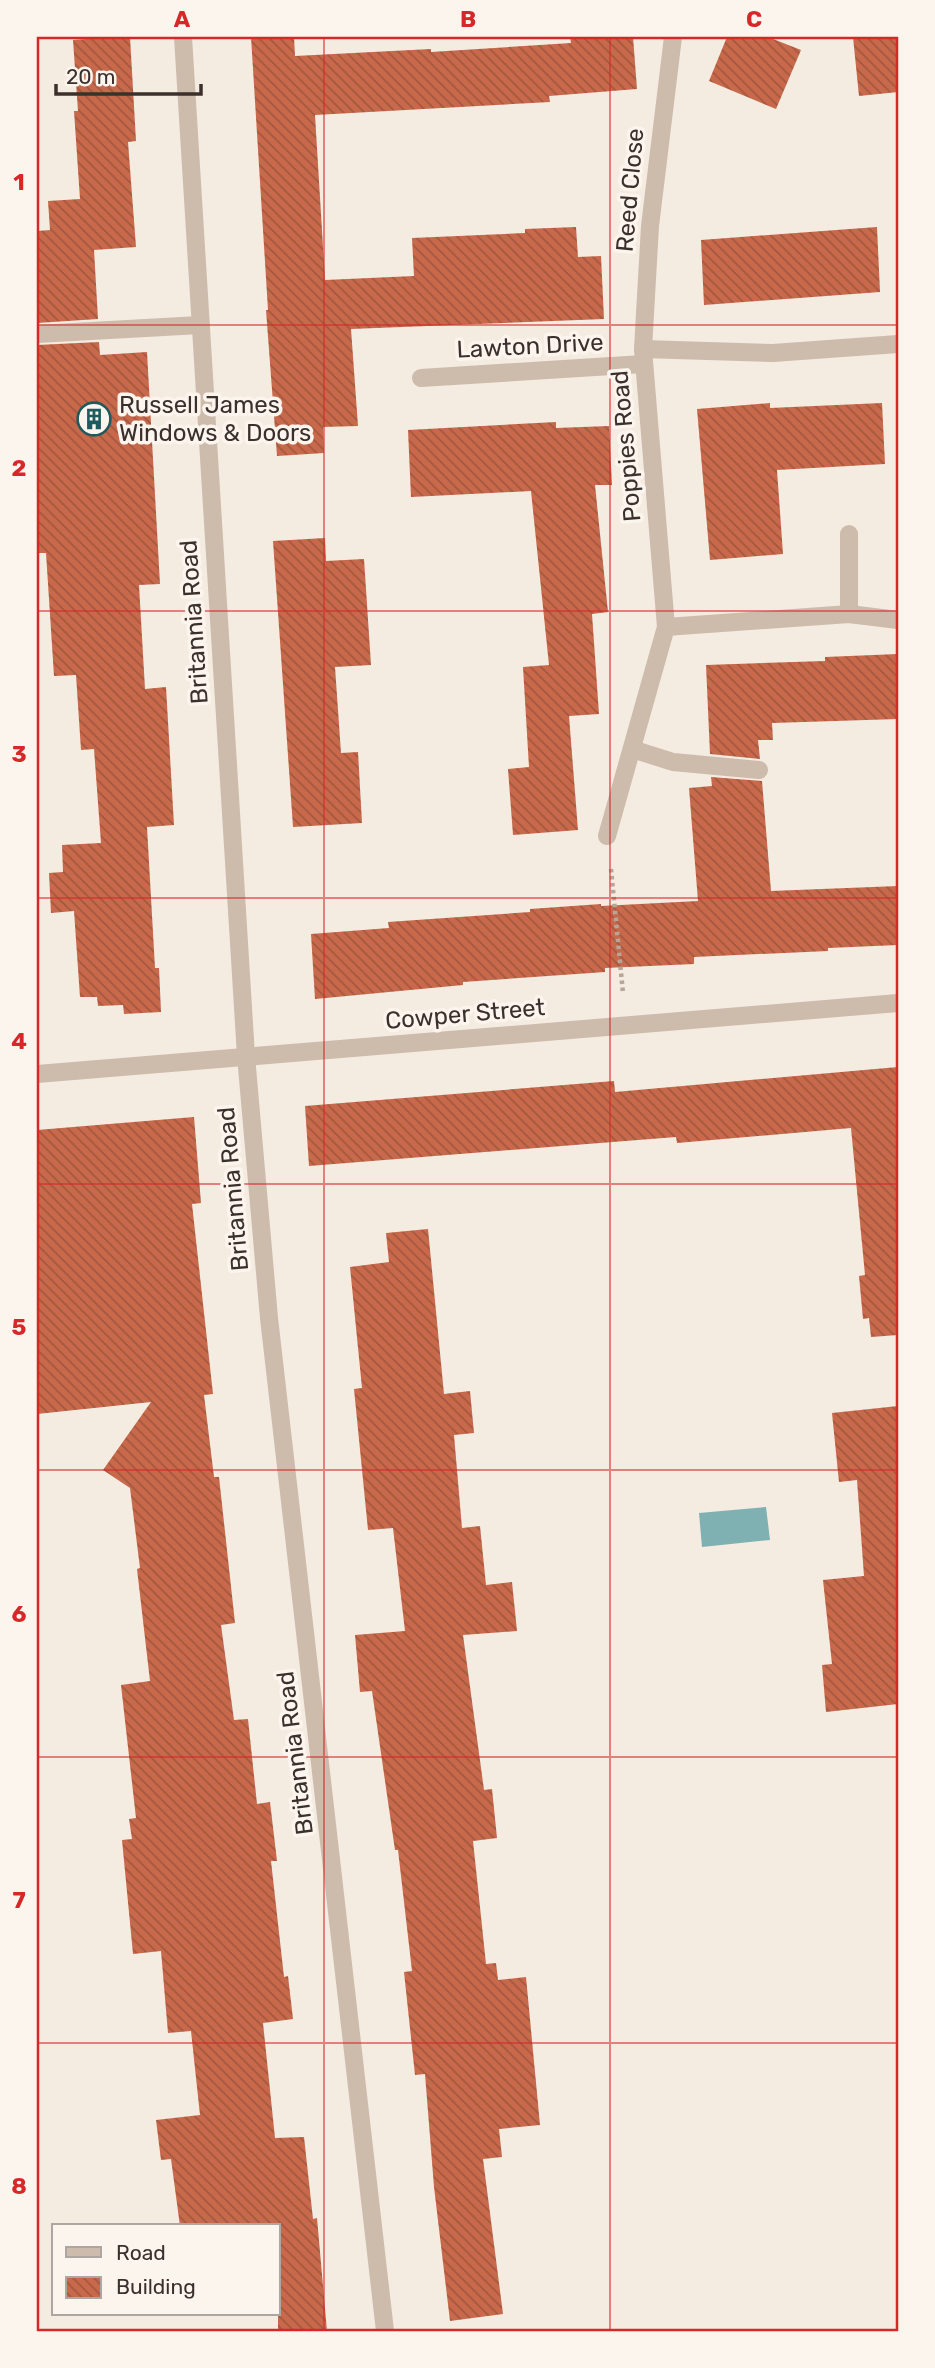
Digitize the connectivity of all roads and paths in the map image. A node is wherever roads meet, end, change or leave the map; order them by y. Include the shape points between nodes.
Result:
1 (183, 37) edge
2 (673, 37) edge
3 (200, 325) junction
4 (37, 334) edge
5 (898, 344) edge
6 (643, 357) junction
7 (421, 378) dead end
8 (849, 534) dead end
9 (849, 614) junction
10 (898, 620) edge
11 (666, 627) junction
12 (632, 749) junction
13 (759, 770) dead end
14 (607, 836) joint
15 (898, 1003) edge
16 (623, 1025) junction
17 (246, 1056) junction
18 (37, 1074) edge
19 (386, 2331) edge

1 - 3 street, Britannia Road
2 - 6 street, Reed Close via 650,226
3 - 4 street
3 - 17 street, Britannia Road
5 - 6 street, Poppies Road
6 - 7 street, Lawton Drive
6 - 11 street, Poppies Road
8 - 9 street
9 - 10 street
9 - 11 street
11 - 12 street, Poppies Road
12 - 13 street via 673,762
12 - 14 street, Poppies Road
14 - 16 path
15 - 16 street, Cowper Street
16 - 17 street, Cowper Street
17 - 18 street, Cowper Street
17 - 19 street, Britannia Road via 269,1318

